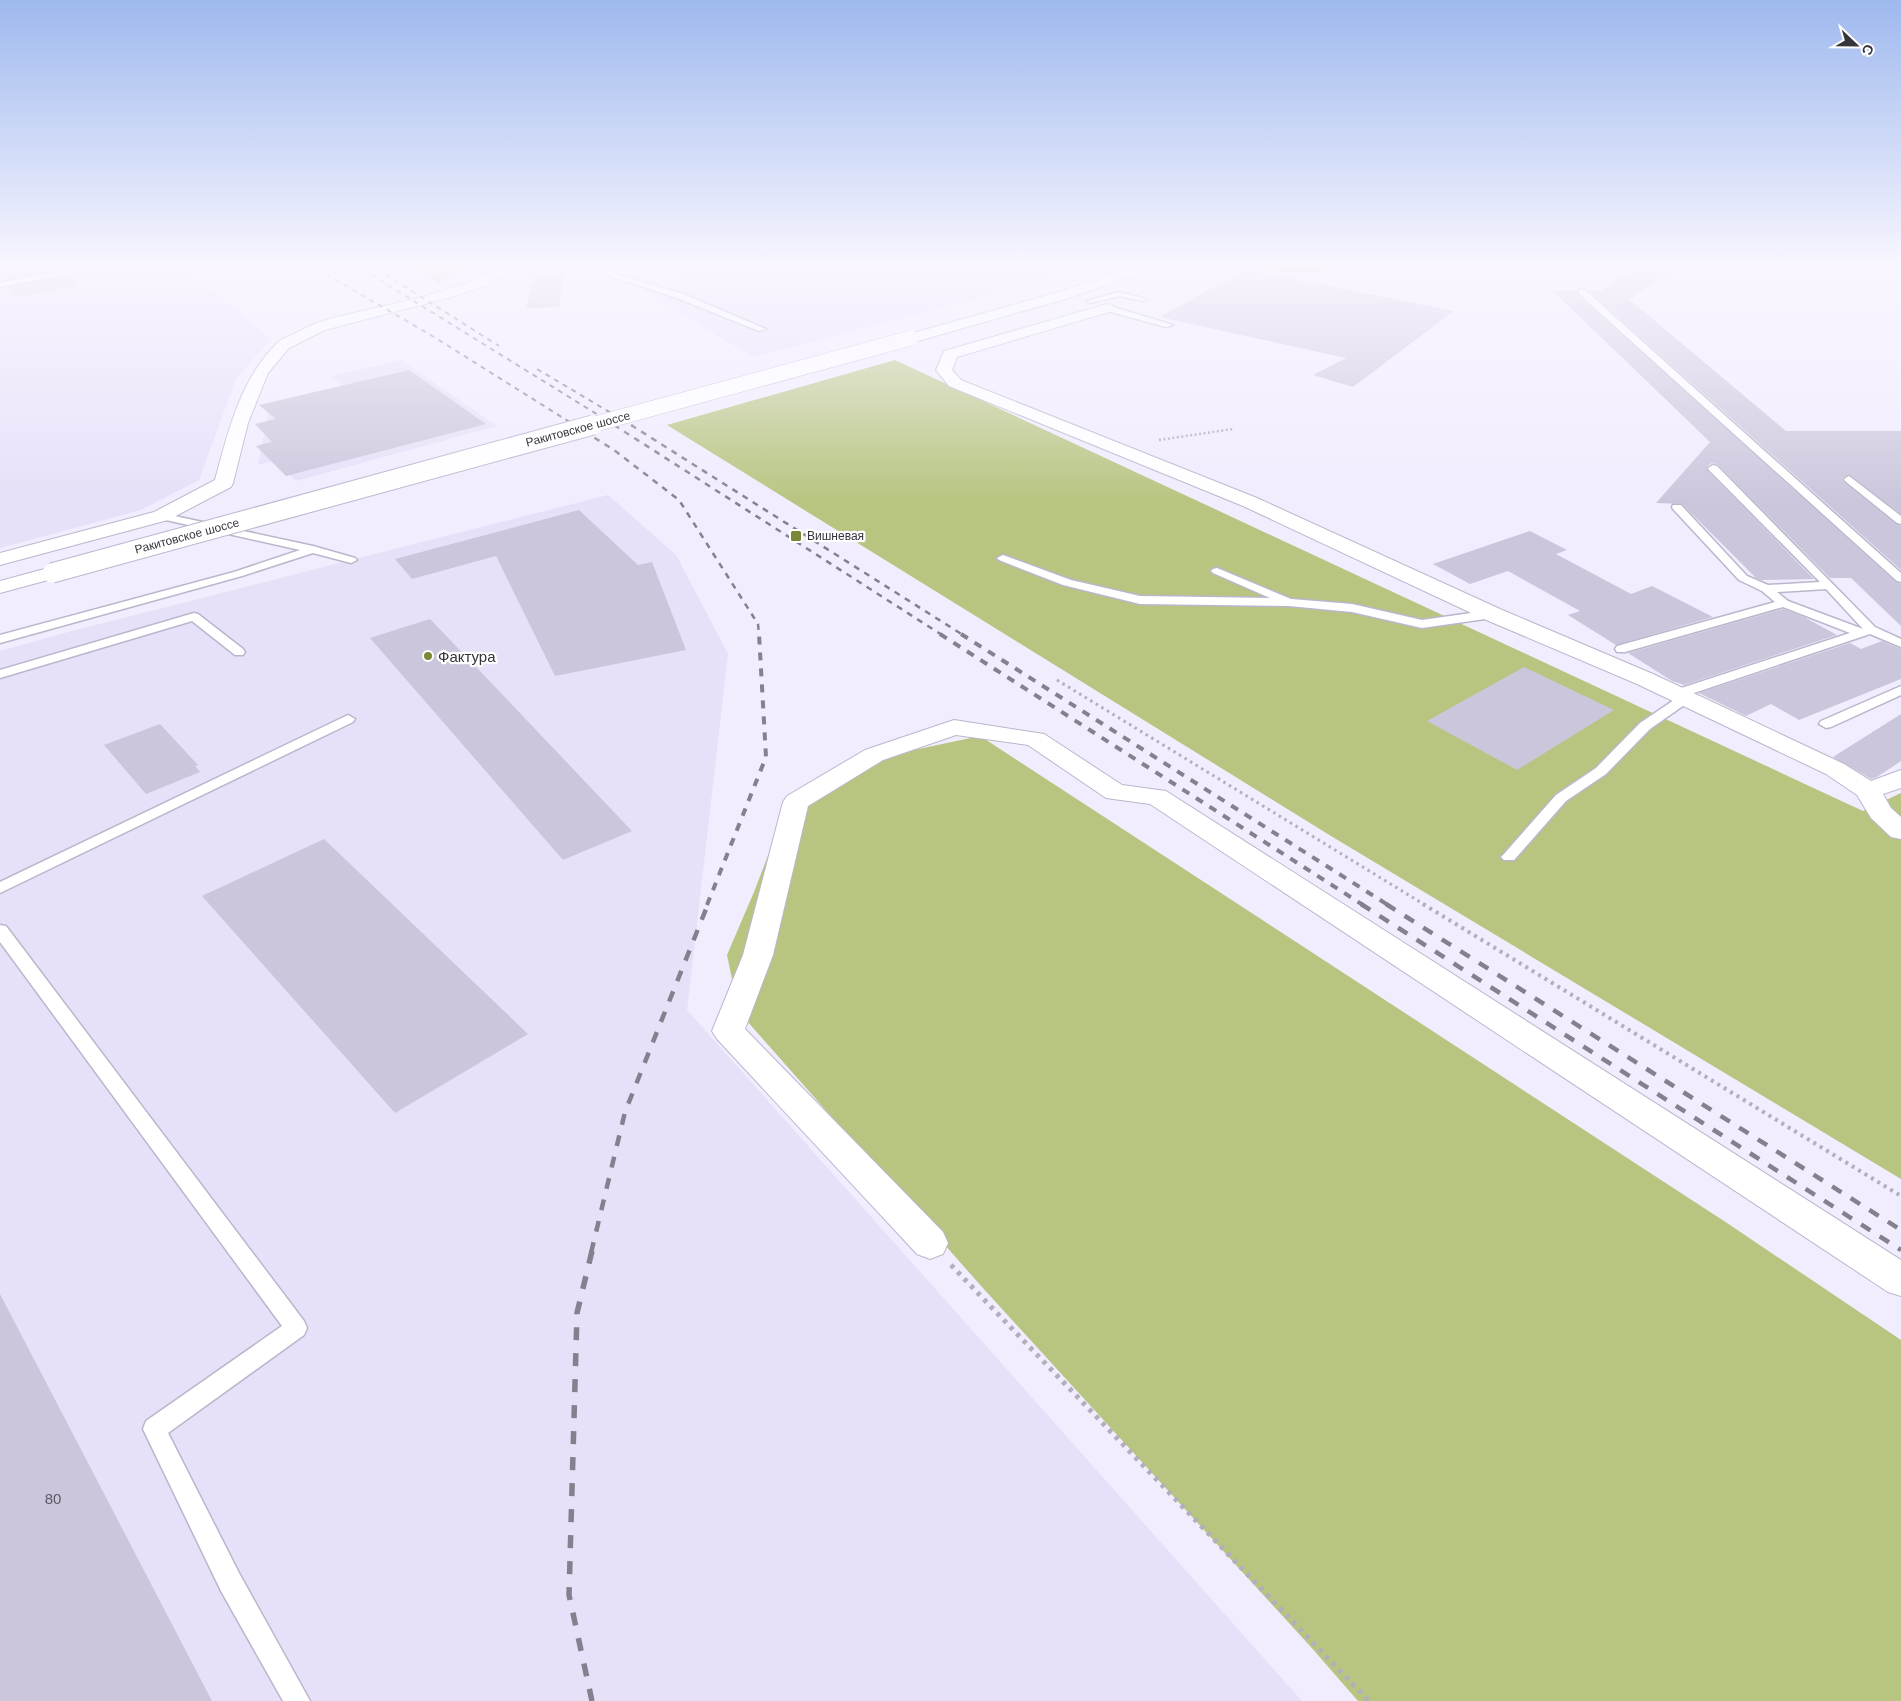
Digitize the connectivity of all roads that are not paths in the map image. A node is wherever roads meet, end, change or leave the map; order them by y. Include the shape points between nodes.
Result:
1 (287, 343) edge
2 (891, 343) edge
3 (982, 343) edge
4 (1639, 343) edge
5 (1713, 468) dead end
6 (1849, 479) dead end
7 (1677, 507) dead end
8 (161, 516) junction
9 (1901, 520) edge
10 (313, 549) junction
11 (1003, 558) dead end
12 (0, 559) edge
13 (351, 560) dead end
14 (1217, 571) dead end
15 (1901, 580) edge
16 (1829, 585) junction
17 (0, 587) edge
18 (1766, 589) junction
19 (1289, 602) junction
20 (1784, 603) junction
21 (1492, 614) junction
22 (1867, 632) junction
23 (0, 639) edge
24 (1901, 643) edge
25 (1621, 649) dead end
26 (240, 652) dead end
27 (0, 674) edge
28 (1901, 690) edge
29 (1681, 696) junction
30 (348, 719) dead end
31 (1826, 724) dead end
32 (1901, 778) edge
33 (1868, 790) junction
34 (1901, 831) edge
35 (1509, 858) dead end
36 (0, 888) edge
37 (0, 930) edge
38 (930, 1243) road end
39 (1901, 1280) edge
40 (297, 1701) edge

1 - 8 street via 261,372 239,423 224,483
2 - 17 street, Ракитовское шоссе, bridge
3 - 21 street via 950,354 944,370 955,383 1250,502
4 - 15 lane
5 - 16 lane
6 - 9 lane
7 - 18 lane via 1743,578
8 - 10 lane
8 - 12 street
10 - 13 lane
10 - 23 lane via 238,574
11 - 19 lane via 1068,583 1140,600
14 - 19 lane
16 - 18 lane
16 - 22 lane
18 - 20 lane
19 - 21 lane via 1352,608 1422,624
20 - 22 lane
20 - 25 lane
21 - 29 street
22 - 24 lane
22 - 29 lane
26 - 27 lane via 194,617
28 - 31 lane
29 - 33 street via 1835,769
29 - 35 lane via 1645,726 1601,771 1561,798
30 - 36 lane
32 - 33 street
33 - 34 street via 1880,812
37 - 40 lane via 296,1328 154,1429 230,1582
38 - 39 street via 728,1031 758,955 796,802 874,754 954,727 1035,739 1115,792 1157,797

